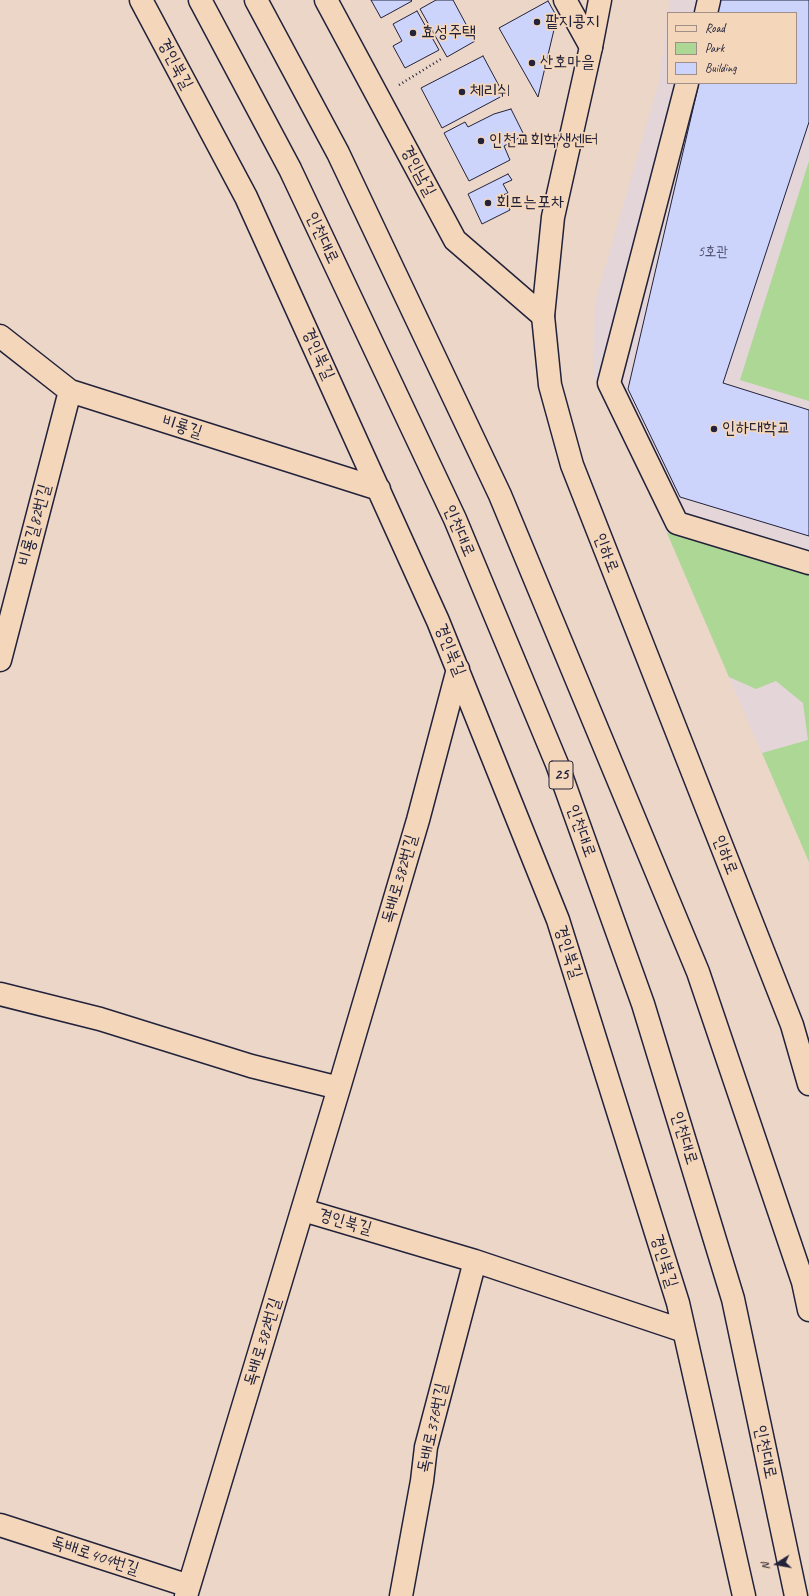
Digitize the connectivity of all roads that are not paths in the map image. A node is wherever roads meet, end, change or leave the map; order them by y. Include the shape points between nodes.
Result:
1 (140, 0) edge
2 (200, 0) edge
3 (256, 0) edge
4 (326, 0) edge
5 (565, 0) edge
6 (600, 0) edge
7 (709, 0) edge
8 (706, 12) edge
9 (592, 47) junction
10 (687, 84) edge
11 (543, 316) junction
12 (0, 336) edge
13 (70, 391) junction
14 (379, 489) junction
15 (809, 562) edge
16 (0, 660) edge
17 (458, 669) junction
18 (0, 994) edge
19 (809, 1084) edge
20 (339, 1088) junction
21 (303, 1210) junction
22 (475, 1262) junction
23 (809, 1310) edge
24 (684, 1331) junction
25 (0, 1525) edge
26 (188, 1591) edge
27 (401, 1596) edge
28 (744, 1596) edge
29 (796, 1596) edge

1 - 14 main road, 경인북길 via 246,197
2 - 29 main road, 인천대로 / 25 via 290,169 455,519 557,764 643,1004 733,1299
3 - 23 main road via 338,152 506,509 698,972 803,1282
4 - 11 main road, 경인남길 via 454,240
5 - 9 main road
6 - 9 main road, 인하로
7 - 8 main road
9 - 11 main road, 인하로 via 553,217
10 - 15 main road via 609,383 677,523
11 - 19 main road, 인하로 via 550,385 572,465 792,1026
12 - 13 main road, 비룡길
13 - 14 main road, 비룡길
13 - 16 main road, 비룡길82번길
14 - 17 main road, 경인북길
17 - 20 main road, 독배로382번길 via 418,820
17 - 24 main road, 경인북길 via 558,920
18 - 20 main road via 100,1019 251,1066
20 - 21 main road, 독배로382번길
21 - 22 main road, 경인북길
21 - 26 main road, 독배로382번길
22 - 24 main road, 경인북길
22 - 27 main road, 독배로376번길 via 426,1447
24 - 28 main road, 경인북길
25 - 26 main road, 독배로404번길

